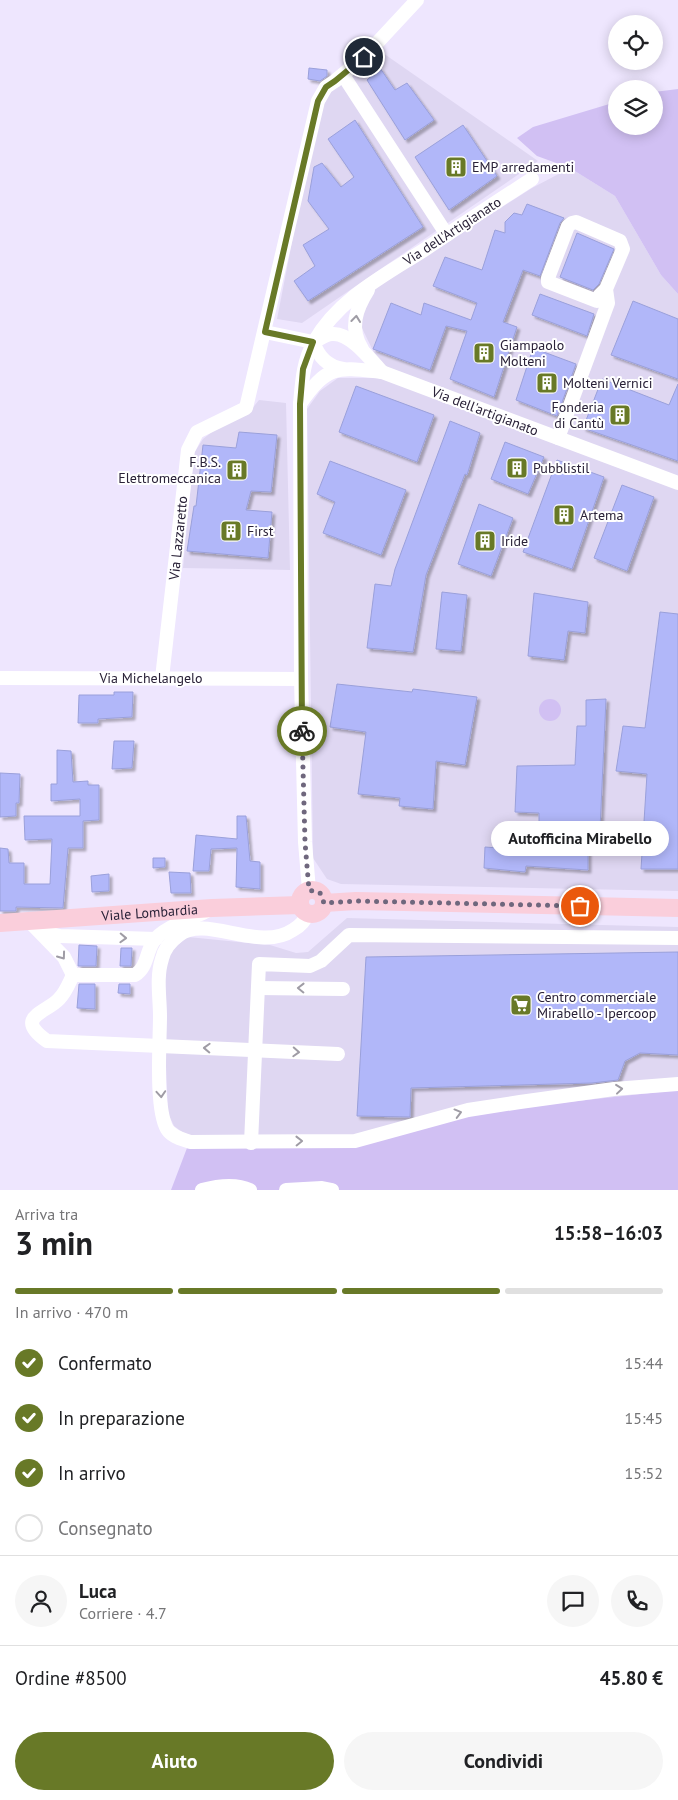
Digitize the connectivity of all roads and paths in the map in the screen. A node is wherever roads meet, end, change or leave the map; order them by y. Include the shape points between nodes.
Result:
1 (417, 0) edge
2 (343, 75) junction
3 (532, 179) dead end
4 (447, 235) junction
5 (372, 284) junction
6 (606, 290) junction
7 (265, 332) junction
8 (313, 342) junction
9 (367, 356) junction
10 (343, 369) junction
11 (382, 372) junction
12 (300, 404) junction
13 (558, 438) junction
14 (678, 483) edge
15 (0, 678) edge
16 (162, 678) junction
17 (301, 679) junction
18 (305, 903) junction
19 (212, 908) junction
20 (678, 908) edge
21 (0, 923) edge
22 (34, 927) junction
23 (678, 938) edge
24 (156, 939) junction
25 (73, 974) junction
26 (258, 988) junction
27 (343, 989) dead end
28 (160, 1046) junction
29 (255, 1050) junction
30 (338, 1054) dead end
31 (678, 1084) edge
32 (251, 1143) junction
33 (202, 1190) edge
34 (250, 1190) edge
35 (286, 1190) edge
36 (332, 1190) edge

1 - 2 street, Via Lazzaretto
2 - 4 street
2 - 7 street, Via Lazzaretto via 326,87 318,101
3 - 4 street, Via dell'Artigianato
4 - 5 street, Via dell'Artigianato
5 - 8 street, Via dell'Artigianato via 344,304
9 -> 5 street, Via dell'Artigianato via 358,342 354,320
6 - 6 street via 623,245 572,222 548,282 597,301
6 - 13 street via 608,303
7 - 8 street
7 - 16 street, Via Lazzaretto via 246,408 197,432 188,450
8 - 9 street, Via dell'Artigianato via 330,334 339,334 348,337
8 - 10 street via 323,360
8 - 12 street, Via dell'Artigianato via 303,369
9 - 11 street, Via dell'Artigianato
10 - 11 street, Via dell'artigianato
10 - 12 street, Via dell'artigianato via 332,371 321,379
11 - 13 street, Via dell'artigianato
12 - 17 street, Via dell'Artigianato
13 - 14 street, Via dell'artigianato
15 - 16 street, Via Michelangelo
16 - 17 street, Via Michelangelo
17 - 18 street, Via dell'Artigianato
18 - 19 main road, Viale Lombardia
18 - 20 main road via 318,913 324,903 356,901
18 - 28 street via 305,920 300,926 266,939 201,929 181,933 172,940 160,967
19 - 22 main road, Viale Lombardia
19 - 24 street via 166,930
21 - 22 main road, Viale Lombardia
22 -> 24 street via 60,936
22 -> 25 street via 64,957
23 - 26 street via 349,935 321,961 310,966 259,964
24 - 25 street via 144,967 135,976
25 - 28 street via 58,1000 39,1011 34,1018 38,1035 47,1041
27 -> 26 street
26 - 29 street
29 -> 28 street
28 -> 32 street via 162,1113 167,1129 174,1136 190,1142
29 -> 30 street
29 - 32 street
32 -> 31 street via 355,1141 468,1110 614,1089
33 - 34 street via 219,1186
35 - 36 street

